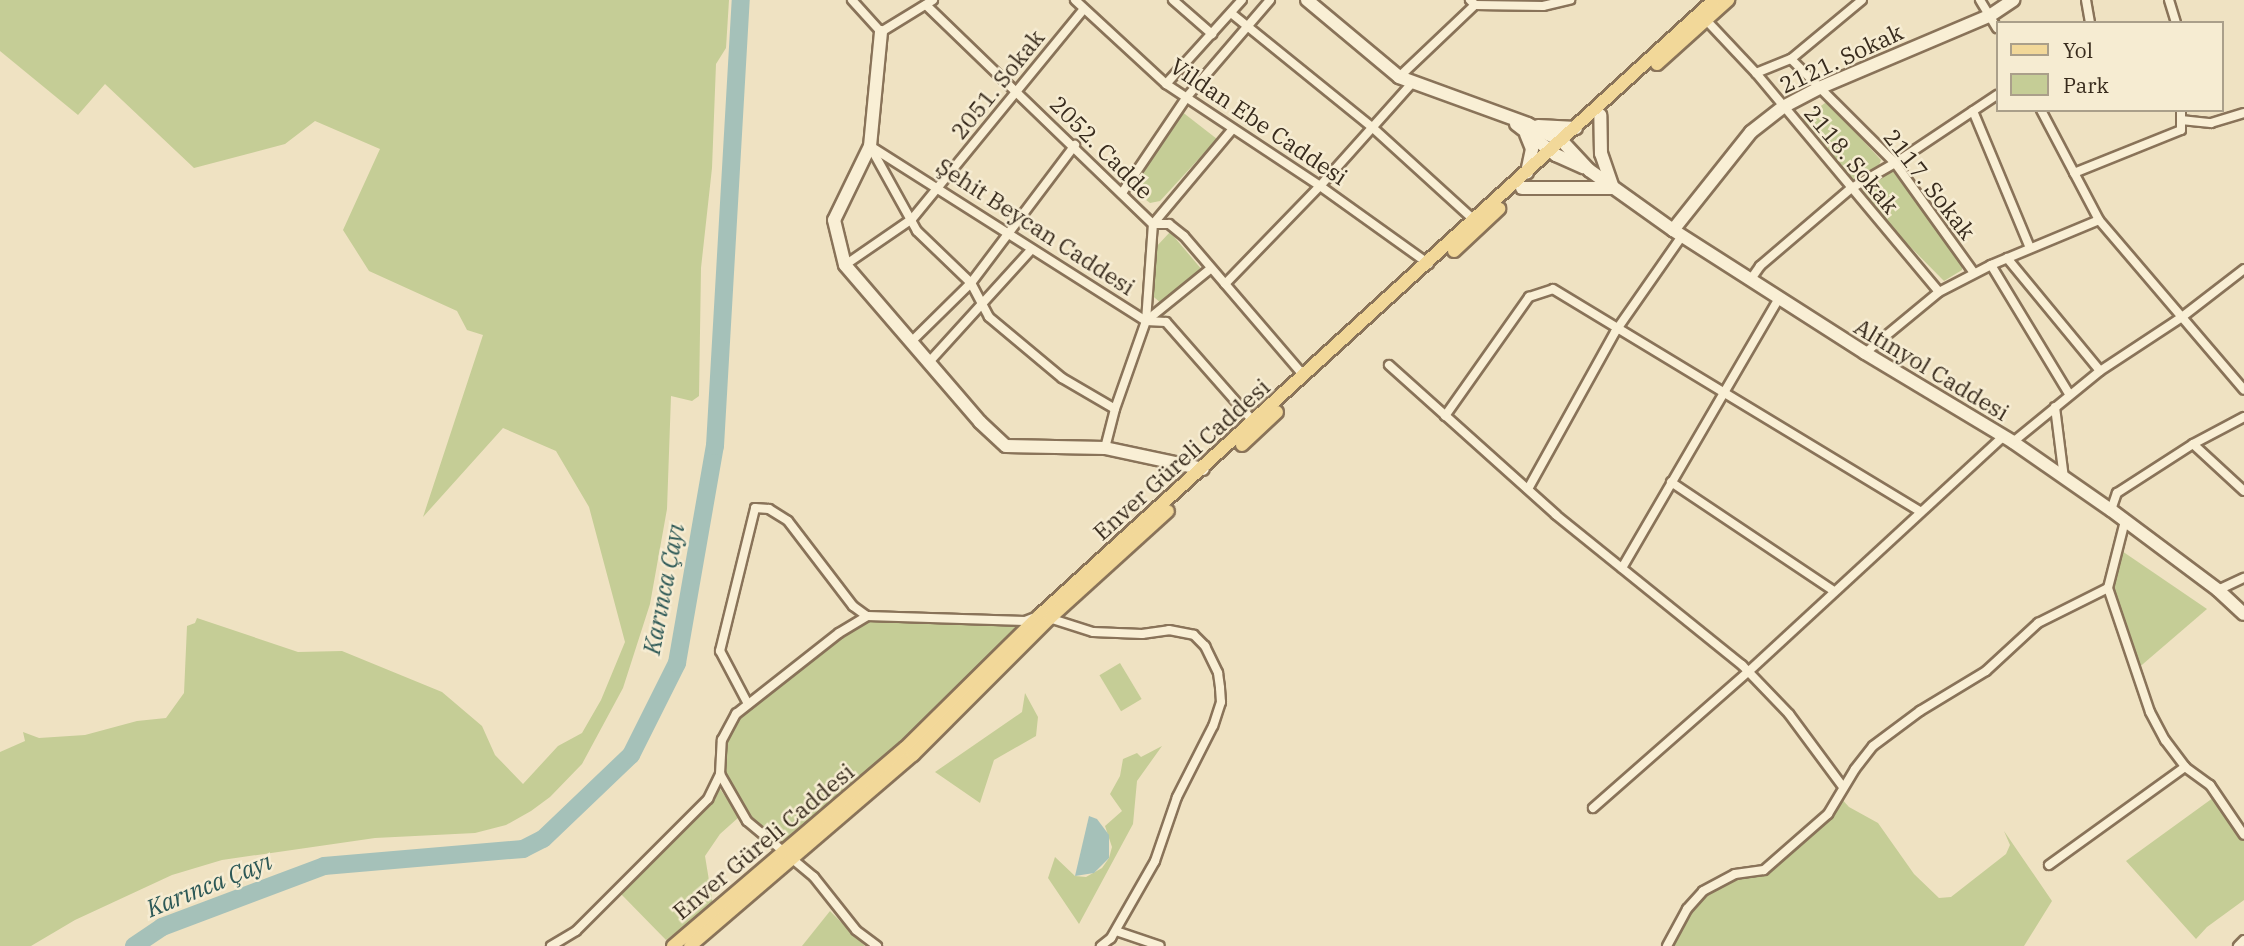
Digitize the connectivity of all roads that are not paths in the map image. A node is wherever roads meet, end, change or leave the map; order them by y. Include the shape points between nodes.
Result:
1 (852, 0) edge
2 (1076, 0) edge
3 (1172, 0) edge
4 (1242, 0) edge
5 (1270, 0) edge
6 (1309, 0) edge
7 (1570, 0) edge
8 (1713, 0) edge
9 (1728, 0) edge
10 (1862, 0) edge
11 (1980, 0) edge
12 (2013, 0) edge
13 (2086, 0) edge
14 (2169, 0) edge
15 (1473, 2) edge
16 (930, 3) edge
17 (1084, 9) junction
18 (1231, 13) junction
19 (1991, 15) junction
20 (1706, 20) junction
21 (2090, 21) edge
22 (2175, 21) edge
23 (1996, 25) edge
24 (1247, 26) junction
25 (881, 32) junction
26 (1212, 34) junction
27 (1791, 59) junction
28 (1756, 73) junction
29 (1405, 80) junction
30 (1166, 84) junction
31 (1819, 88) junction
32 (1016, 90) junction
33 (1996, 96) edge
34 (1186, 98) junction
35 (1783, 107) junction
36 (1973, 111) junction
37 (2044, 112) edge
38 (2244, 113) edge
39 (2181, 115) edge
40 (1600, 116) junction
41 (1525, 126) junction
42 (1373, 128) junction
43 (1576, 128) junction
44 (1233, 130) junction
45 (1564, 143) junction
46 (1075, 145) junction
47 (870, 146) junction
48 (1553, 153) junction
49 (1895, 163) junction
50 (1589, 170) junction
51 (1527, 172) junction
52 (2074, 173) junction
53 (1320, 186) junction
54 (938, 188) junction
55 (1522, 188) junction
56 (1613, 188) junction
57 (1850, 189) junction
58 (1122, 193) junction
59 (912, 219) junction
60 (1474, 220) junction
61 (2099, 220) junction
62 (1153, 224) junction
63 (1677, 233) junction
64 (1009, 234) junction
65 (1032, 248) junction
66 (2030, 248) junction
67 (2007, 258) junction
68 (1429, 264) junction
69 (845, 265) junction
70 (1991, 265) junction
71 (1210, 269) junction
72 (2244, 270) edge
73 (1974, 273) junction
74 (1751, 279) junction
75 (971, 283) junction
76 (1225, 284) junction
77 (1939, 292) junction
78 (1779, 298) junction
79 (982, 304) junction
80 (2182, 317) junction
81 (1146, 321) junction
82 (1618, 328) junction
83 (913, 340) junction
84 (1866, 353) junction
85 (930, 361) junction
86 (1389, 365) dead end
87 (2100, 371) junction
88 (1304, 376) junction
89 (2244, 390) edge
90 (1723, 391) junction
91 (2069, 394) junction
92 (2054, 407) junction
93 (1115, 409) junction
94 (1445, 416) junction
95 (2244, 417) edge
96 (1254, 422) junction
97 (2008, 440) junction
98 (2193, 444) junction
99 (1105, 448) junction
100 (1203, 469) junction
101 (2064, 478) junction
102 (1671, 482) junction
103 (1528, 489) junction
104 (2244, 491) edge
105 (2111, 510) junction
106 (1920, 511) junction
107 (2125, 521) junction
108 (1622, 568) junction
109 (2244, 578) edge
110 (2108, 588) junction
111 (2218, 590) junction
112 (1834, 591) junction
113 (2244, 614) edge
114 (867, 616) junction
115 (1045, 617) junction
116 (1748, 672) junction
117 (748, 704) junction
118 (2185, 767) junction
119 (720, 774) junction
120 (1843, 786) junction
121 (1593, 808) dead end
122 (2244, 835) edge
123 (788, 855) junction
124 (2049, 865) dead end
125 (1116, 931) junction
126 (2244, 940) edge
127 (551, 946) edge
128 (673, 946) edge
129 (690, 946) edge
130 (877, 946) edge
131 (1101, 946) edge
132 (1160, 946) edge
133 (1667, 946) edge
134 (2238, 946) edge

1 - 25 street
2 - 17 street, Vildan Ebe Caddesi
3 - 26 street
4 - 18 street
5 - 24 street
6 - 29 main road
7 - 15 street via 1543,6
8 - 43 main road, Enver Güreli Caddesi
9 - 20 main road, Enver Güreli Caddesi
10 - 27 street
11 - 19 street
12 - 19 main road, 2121. Sokak
13 - 21 street
14 - 22 street
15 - 29 street
16 - 25 street
16 - 32 street, 2052. Cadde
17 - 30 street, Vildan Ebe Caddesi
17 - 32 street, 2051. Sokak
18 - 24 street
18 - 26 street
19 - 23 street
19 - 31 main road, 2121. Sokak
20 - 28 street, 2118. Sokak
20 - 40 main road, Enver Güreli Caddesi
24 - 34 street
24 - 42 street
25 - 47 main road
26 - 30 street
27 - 28 street
27 - 31 street, 2117. Sokak
28 - 35 street, 2118. Sokak
29 - 41 main road
29 - 42 street
30 - 34 street, Vildan Ebe Caddesi
31 - 35 main road, 2121. Sokak
31 - 49 street, 2117. Sokak
32 - 46 street, 2052. Cadde
32 - 54 street, 2051. Sokak
33 - 36 street
34 - 44 street, Vildan Ebe Caddesi
34 - 58 street
35 - 57 street, 2118. Sokak
35 - 63 main road, 2121. Sokak via 1751,132
36 - 49 street
36 - 66 street
37 - 52 street
38 - 39 street via 2211,123
39 - 52 street via 2181,130
40 - 45 main road, Enver Güreli Caddesi
40 - 56 main road via 1601,154
41 - 43 main road
41 - 45 main road
41 - 48 main road
41 - 51 main road via 1532,145
42 - 53 street
42 - 60 street
43 - 45 main road, Enver Güreli Caddesi
44 - 53 street, Vildan Ebe Caddesi
44 - 62 street
45 - 48 main road, Enver Güreli Caddesi
45 - 50 main road
46 - 58 street, 2052. Cadde
46 - 64 street
47 - 54 street, Şehit Beycan Caddesi
47 - 59 street
47 - 69 main road via 834,220
48 - 50 main road
48 - 51 main road, Enver Güreli Caddesi
48 - 55 main road, Enver Güreli Caddesi
49 - 57 street
49 - 73 street, 2117. Sokak
50 - 56 main road, Altınyol Caddesi
51 - 60 main road, Enver Güreli Caddesi
52 - 61 street
53 - 68 street, Vildan Ebe Caddesi
53 - 76 street
54 - 59 street, 2051. Sokak
54 - 64 street, Şehit Beycan Caddesi
55 - 56 main road
55 - 115 main road, Enver Güreli Caddesi
56 - 63 main road, Altınyol Caddesi
57 - 74 street via 1760,266
57 - 77 street, 2118. Sokak
58 - 62 street, 2052. Cadde
59 - 69 street, 2051. Sokak
59 - 75 street via 917,231
60 - 68 main road, Enver Güreli Caddesi
61 - 66 street
61 - 80 street
62 - 71 street, 2052. Cadde via 1169,224
62 - 81 street
63 - 74 main road, Altınyol Caddesi
63 - 82 street
64 - 65 street, Şehit Beycan Caddesi
64 - 75 street
65 - 79 street
65 - 81 street, Şehit Beycan Caddesi
66 - 67 street
67 - 70 street
67 - 87 street
68 - 88 main road, Enver Güreli Caddesi
69 - 83 main road
70 - 73 street
70 - 91 street
71 - 76 street, 2052. Cadde
71 - 81 street
72 - 80 street
73 - 77 street
74 - 78 main road, Altınyol Caddesi
75 - 79 street
75 - 83 street
76 - 88 street, 2052. Cadde
77 - 84 street
78 - 84 main road, Altınyol Caddesi
78 - 90 street
79 - 85 street
79 - 93 street via 989,317 1062,378
80 - 87 street
80 - 89 street
81 - 93 street
81 - 96 street, Şehit Beycan Caddesi via 1166,322
82 - 90 street
82 - 94 street via 1553,289 1529,297
82 - 103 street
83 - 85 main road
84 - 97 main road, Altınyol Caddesi
85 - 99 main road via 1006,446
86 - 94 street
87 - 91 street
88 - 96 main road, Enver Güreli Caddesi
90 - 102 street
90 - 106 street
91 - 92 street
92 - 97 street
92 - 101 street
93 - 99 street
94 - 103 street
95 - 98 street
96 - 100 main road, Enver Güreli Caddesi
97 - 101 main road, Altınyol Caddesi
97 - 106 street
98 - 104 street
98 - 105 street via 2118,493
99 - 100 main road
100 - 115 main road, Enver Güreli Caddesi
101 - 105 main road, Altınyol Caddesi
102 - 108 street
102 - 112 street
103 - 108 street
105 - 107 main road, Altınyol Caddesi
106 - 112 street
107 - 110 street
107 - 111 main road, Altınyol Caddesi
108 - 116 street
109 - 111 street
110 - 118 street via 2150,712
110 - 120 street via 2038,623 1986,671 1873,746
111 - 113 main road, Altınyol Caddesi
112 - 116 street
114 - 115 street via 1025,621
114 - 117 street
114 - 117 street via 853,606 788,521 769,509 755,508 720,651
115 - 123 main road, Enver Güreli Caddesi
115 - 125 street via 1093,632 1183,631 1205,646 1218,673 1221,702 1213,726 1177,797 1156,861
116 - 120 street via 1789,714
116 - 121 street
117 - 119 street via 736,714 722,740
118 - 122 street via 2210,785
118 - 124 street
119 - 123 street via 747,821
119 - 127 street via 708,799 576,931
120 - 133 street via 1828,814 1764,870 1735,874 1703,891 1687,909
123 - 128 main road, Enver Güreli Caddesi
123 - 129 main road, Enver Güreli Caddesi
123 - 130 street via 814,877 856,930
125 - 131 street
125 - 132 street
126 - 134 street

